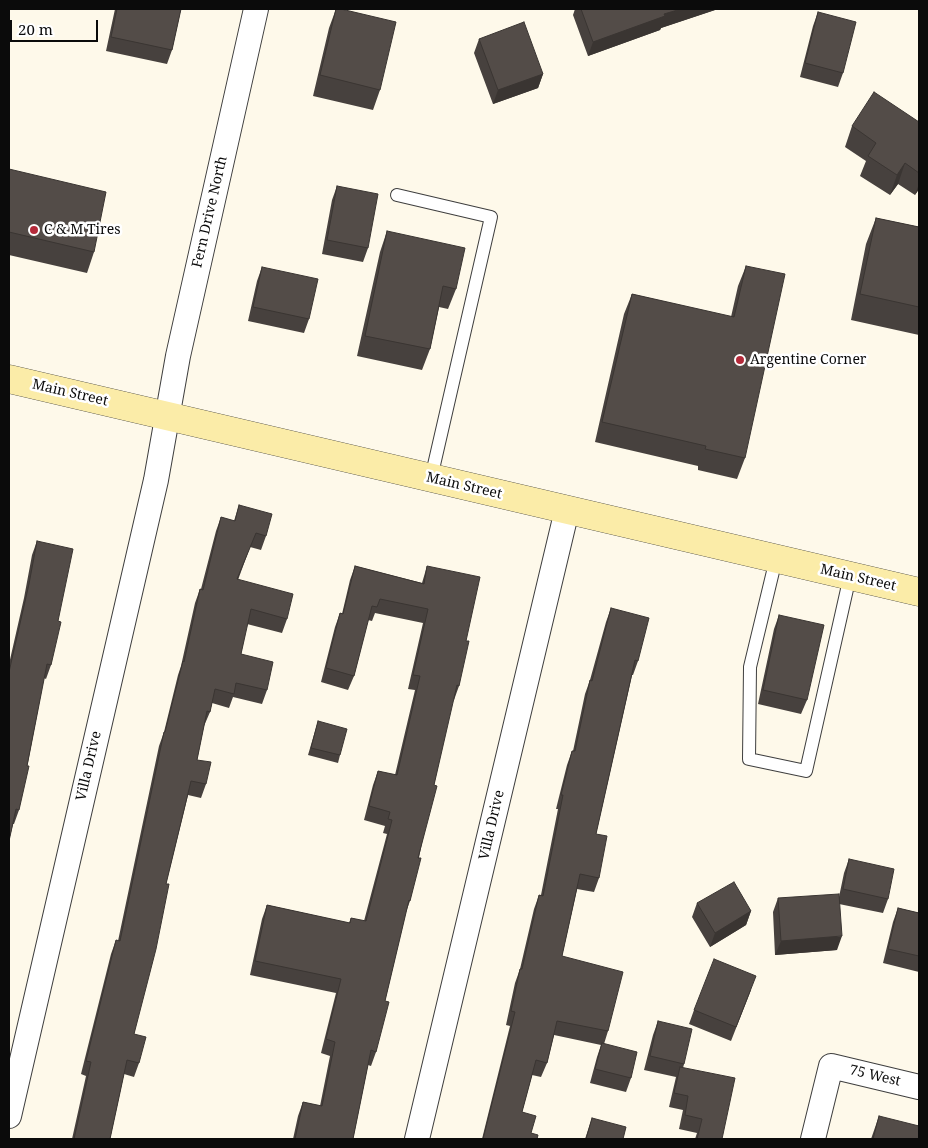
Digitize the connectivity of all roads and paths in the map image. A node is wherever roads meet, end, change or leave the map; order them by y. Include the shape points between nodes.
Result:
1 (256, 9) edge
2 (398, 195) dead end
3 (9, 379) edge
4 (167, 416) junction
5 (430, 478) junction
6 (567, 510) junction
7 (776, 559) junction
8 (850, 576) junction
9 (919, 592) edge
10 (919, 1087) edge
11 (9, 1116) edge
12 (417, 1139) edge
13 (813, 1139) edge

1 - 4 street, Fern Drive North
2 - 5 lane via 491,217
3 - 4 main road, Main Street
4 - 5 main road, Main Street
4 - 11 street, Villa Drive via 156,480
5 - 6 main road, Main Street
6 - 7 main road, Main Street
6 - 12 street, Villa Drive
7 - 8 main road, Main Street
7 - 8 lane via 750,667 749,759 806,771
8 - 9 main road, Main Street
10 - 13 street, 75 West via 830,1066

